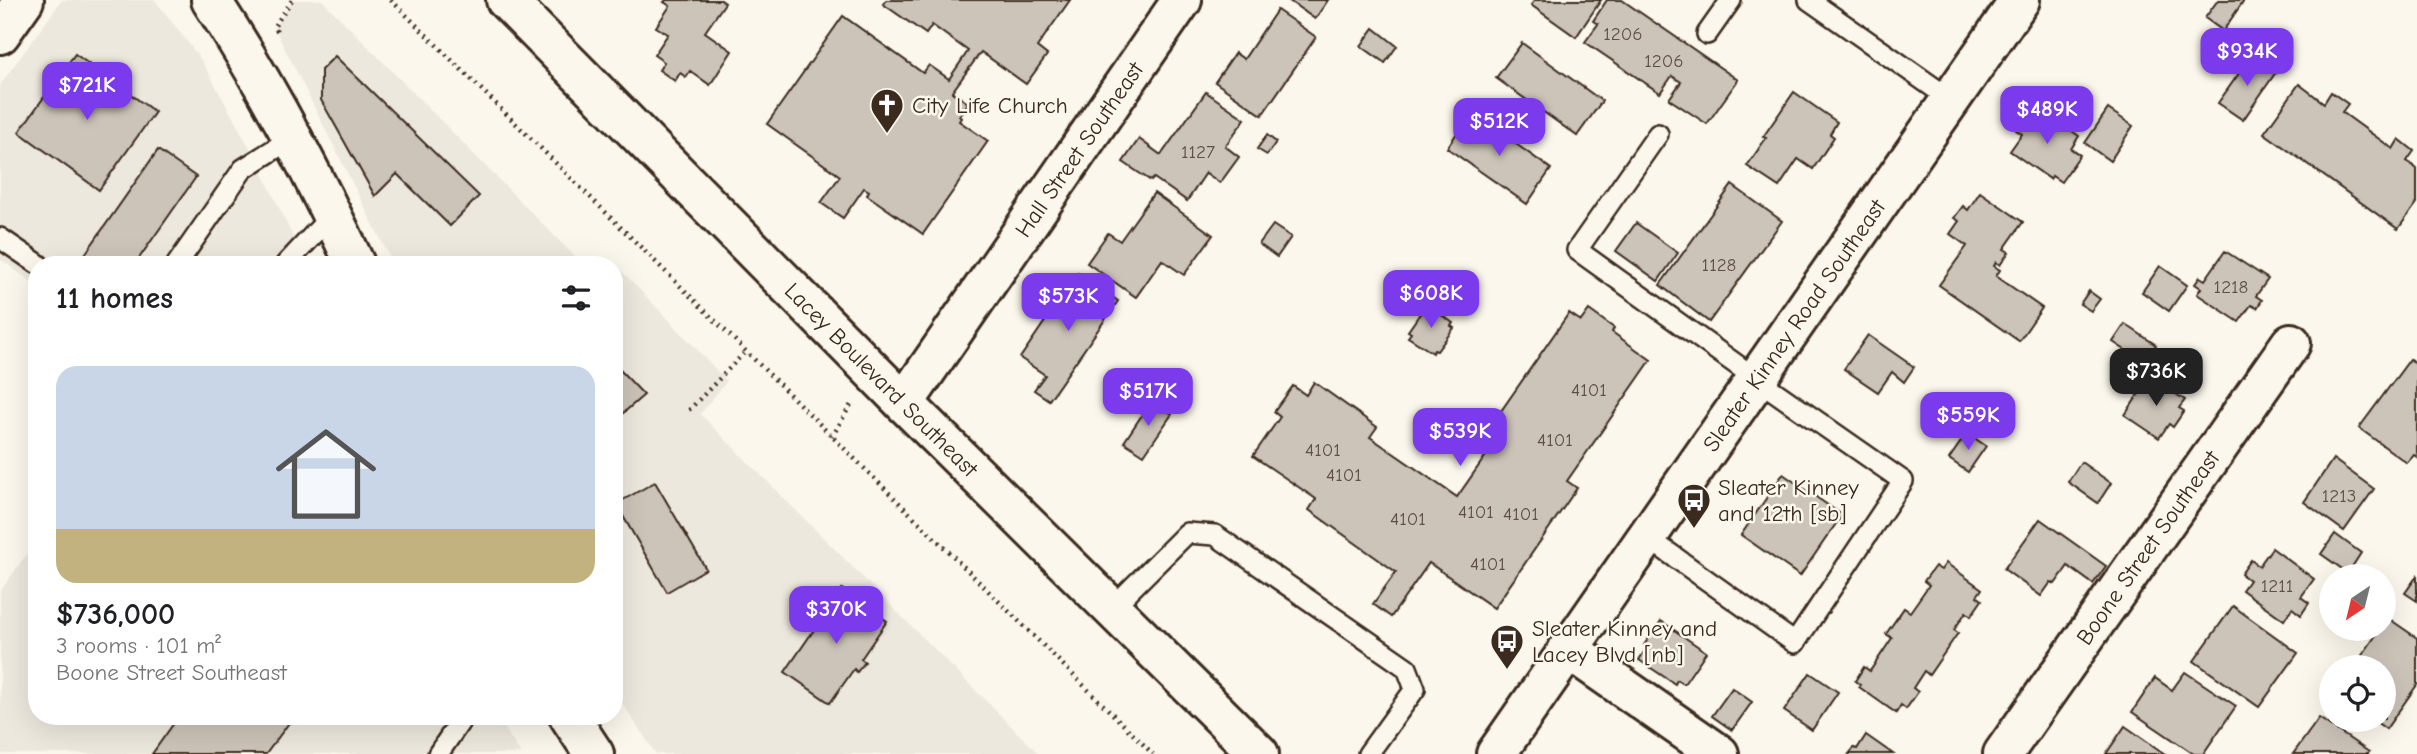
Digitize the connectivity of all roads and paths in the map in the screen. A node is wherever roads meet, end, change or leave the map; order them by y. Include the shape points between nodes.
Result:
1 (24, 0) edge
2 (211, 0) edge
3 (292, 0) edge
4 (391, 0) edge
5 (506, 0) edge
6 (1182, 0) edge
7 (1731, 0) edge
8 (1809, 0) edge
9 (2020, 0) edge
10 (0, 34) edge
11 (1707, 34) dead end
12 (280, 37) dead end
13 (1950, 99) junction
14 (1658, 134) dead end
15 (292, 138) junction
16 (332, 215) junction
17 (0, 238) edge
18 (183, 256) edge
19 (294, 256) edge
20 (351, 256) edge
21 (28, 257) edge
22 (2291, 343) dead end
23 (746, 351) junction
24 (1758, 380) junction
25 (857, 395) dead end
26 (904, 403) junction
27 (689, 410) dead end
28 (832, 437) junction
29 (1648, 538) junction
30 (1112, 607) junction
31 (1568, 649) junction
32 (458, 725) edge
33 (575, 725) edge
34 (438, 754) edge
35 (594, 754) edge
36 (1153, 754) edge
37 (1259, 754) edge
38 (1368, 754) edge
39 (1496, 754) edge
40 (1719, 754) edge
41 (2003, 754) edge

1 - 10 street
2 - 15 street
3 - 12 path via 274,27
4 - 23 path
5 - 26 street, Lacey Boulevard Southeast
6 - 26 street, Hall Street Southeast
7 - 11 lane
8 - 13 lane
9 - 13 street, Sleater Kinney Road Southeast
13 - 24 street, Sleater Kinney Road Southeast
14 - 24 lane via 1577,250
15 - 16 street
15 - 18 lane via 243,169
16 - 19 lane
16 - 20 street
17 - 21 lane
22 - 41 street, Boone Street Southeast
23 - 27 path
23 - 28 path
24 - 29 street, Sleater Kinney Road Southeast
24 - 29 lane via 1903,481 1795,643
25 - 28 path
26 - 30 street, Lacey Boulevard Southeast
28 - 36 path
29 - 31 street, Sleater Kinney Road Southeast
30 - 37 street, Lacey Boulevard Southeast
30 - 38 lane via 1187,533 1215,535 1407,668 1415,689
31 - 39 street, Sleater Kinney Road Southeast
31 - 40 street
32 - 34 lane
33 - 35 street

